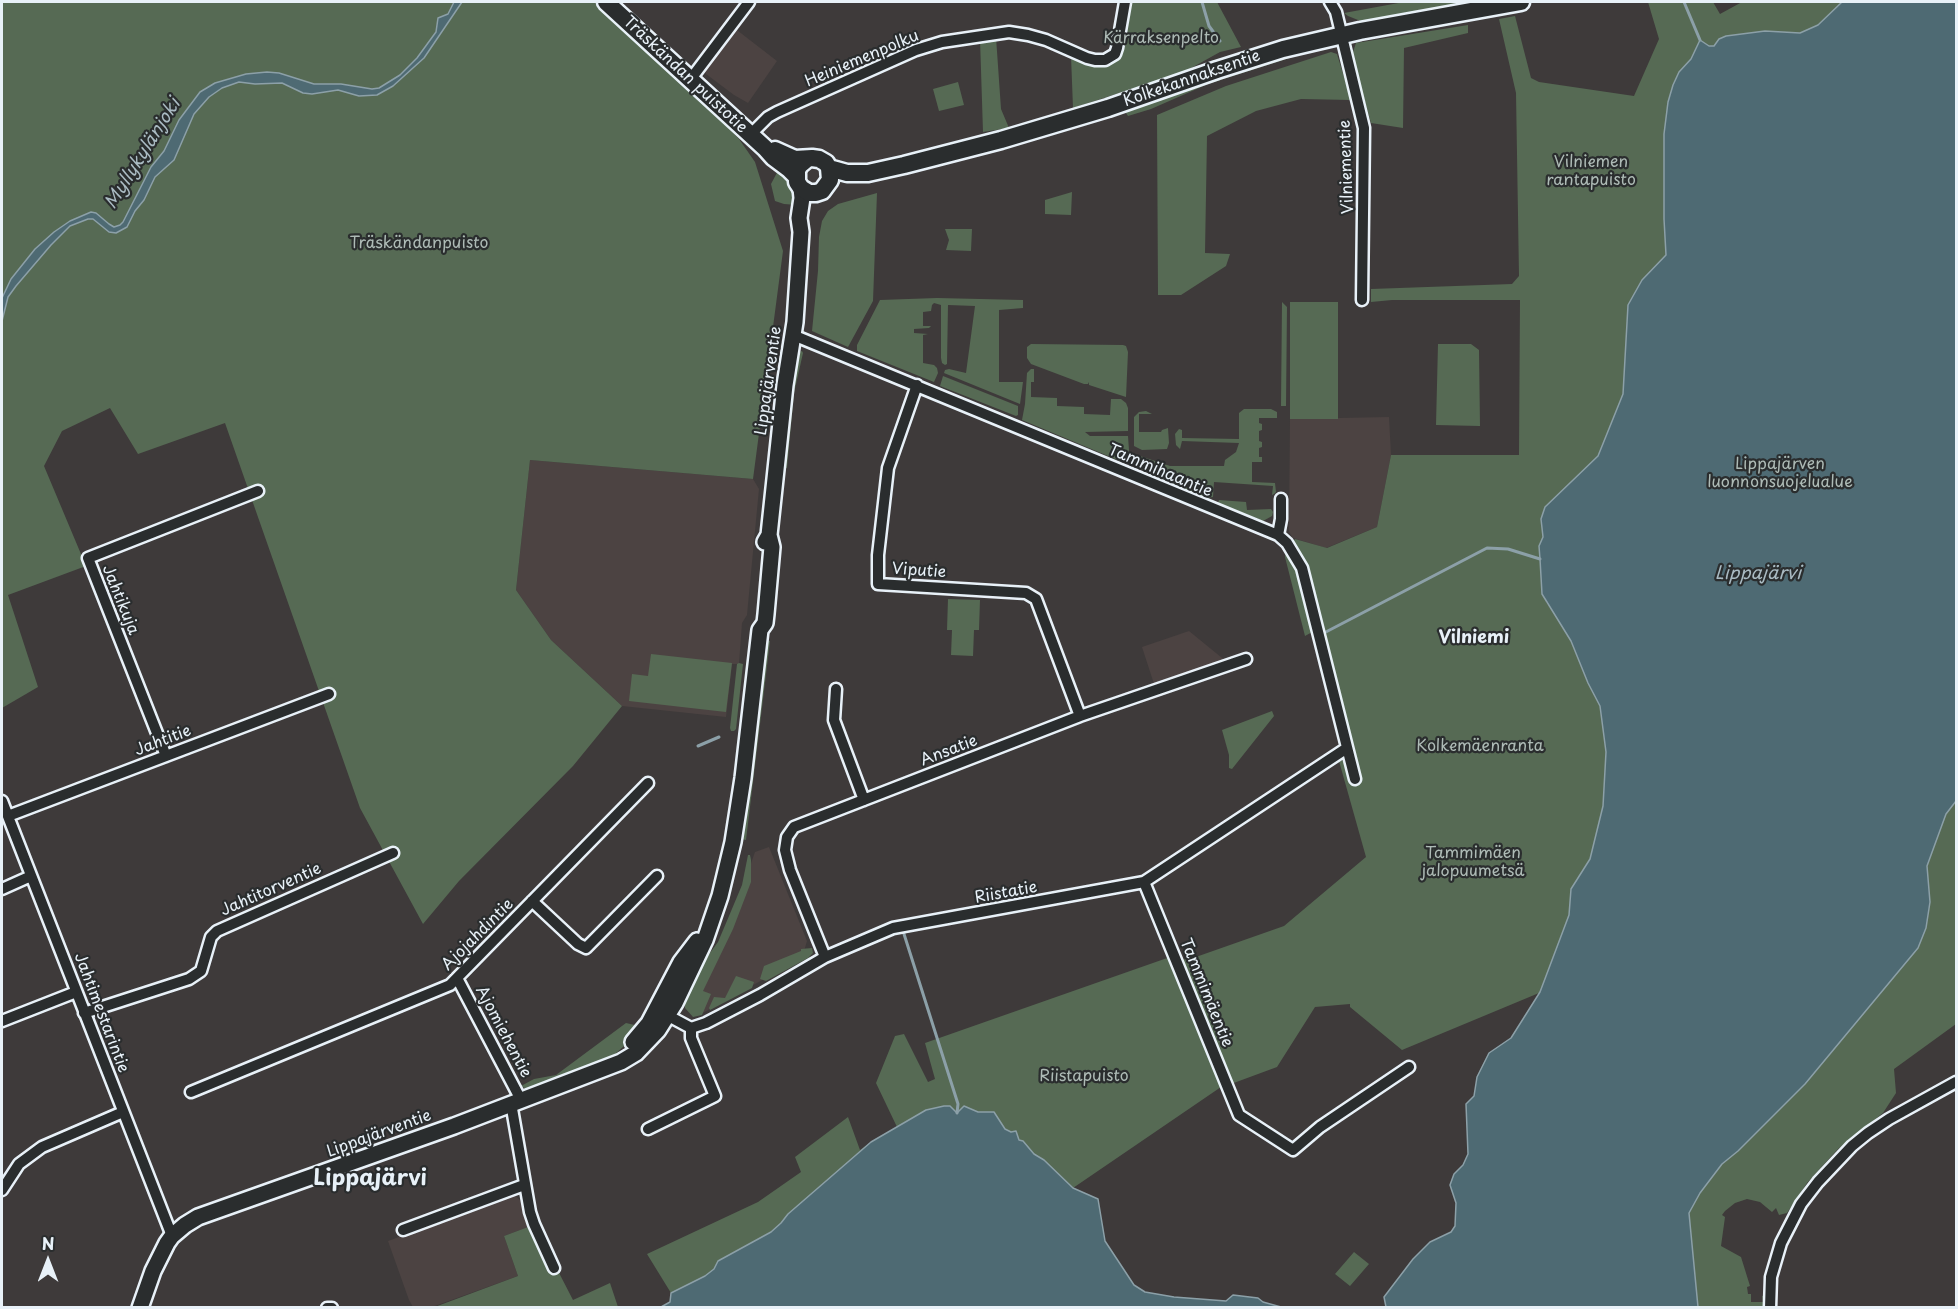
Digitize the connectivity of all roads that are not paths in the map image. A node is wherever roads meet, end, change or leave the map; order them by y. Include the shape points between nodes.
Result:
1 (606, 2) edge
2 (749, 2) edge
3 (1125, 2) edge
4 (1330, 2) edge
5 (1521, 2) edge
6 (1341, 35) junction
7 (690, 80) junction
8 (750, 135) junction
9 (765, 148) junction
10 (806, 160) junction
11 (829, 168) junction
12 (868, 173) junction
13 (810, 186) junction
14 (1362, 300) dead end
15 (793, 335) junction
16 (917, 385) junction
17 (258, 491) dead end
18 (1281, 499) dead end
19 (1278, 535) junction
20 (1246, 659) dead end
21 (836, 689) dead end
22 (328, 694) dead end
23 (1080, 716) junction
24 (1347, 748) junction
25 (166, 756) junction
26 (1355, 778) dead end
27 (648, 783) dead end
28 (864, 800) junction
29 (2, 801) edge
30 (8, 816) junction
31 (393, 853) dead end
32 (31, 876) junction
33 (657, 876) dead end
34 (1144, 882) junction
35 (2, 889) edge
36 (532, 902) junction
37 (825, 957) junction
38 (457, 978) junction
39 (76, 992) junction
40 (84, 1013) junction
41 (662, 1013) junction
42 (2, 1022) edge
43 (691, 1028) junction
44 (1409, 1067) dead end
45 (1956, 1082) edge
46 (191, 1092) dead end
47 (516, 1102) junction
48 (123, 1112) junction
49 (648, 1129) dead end
50 (524, 1185) junction
51 (2, 1190) edge
52 (403, 1230) dead end
53 (172, 1236) junction
54 (554, 1268) dead end
55 (140, 1308) edge
56 (1770, 1308) edge

1 - 7 main road, Träskändan puistotie
2 - 7 street
3 - 8 street, Heiniemenpolku via 1115,54 1105,60 1087,58 1028,34 1009,32 942,42 777,112
4 - 6 street, Vilniementie
5 - 6 main road, Kolkekannaksentie
6 - 12 main road, Kolkekannaksentie via 1283,49 1001,140
6 - 14 street, Vilniementie via 1364,128
7 - 8 main road, Träskändan puistotie
8 - 9 main road, Träskändan puistotie
9 - 10 main road, Träskändan puistotie
9 - 13 main road, Träskändan puistotie
10 - 11 main road, Träskändan puistotie via 819,159
10 - 13 main road via 800,165
11 - 12 main road, Kolkekannaksentie
11 - 13 main road via 831,175
12 - 13 main road, Kolkekannaksentie via 855,180
13 - 15 main road, Lippajärventie via 808,219 801,232
15 - 16 street, Tammihaantie
15 - 41 main road, Lippajärventie via 769,535 772,547 765,623 760,630 733,842 711,921 681,962
16 - 19 street, Tammihaantie
16 - 23 street, Viputie via 888,468 878,584 1026,593 1036,599
17 - 25 street, Jahtikuja via 88,558
18 - 19 street
19 - 24 street, Tammihaantie via 1302,568
20 - 23 street, Ansatie
21 - 28 street via 834,720
22 - 25 street, Jahtitie
23 - 28 street, Ansatie
24 - 26 street, Tammihaantie
24 - 34 street, Riistatie
25 - 30 street, Jahtitie
27 - 36 street, Ajojahdintie
28 - 37 street, Ansatie via 794,827 787,837 785,850 790,870
29 - 30 street, Jahtimestarintie
30 - 32 street, Jahtimestarintie
31 - 40 street, Jahtitorventie via 217,931 211,937 201,971 189,980
32 - 35 street
32 - 39 street, Jahtimestarintie
33 - 36 street via 586,948
34 - 37 street, Riistatie via 893,928
34 - 44 street, Tammimäentie via 1239,1115 1293,1150
36 - 38 street, Ajojahdintie
37 - 43 street, Riistatie via 760,995
38 - 46 street, Ajojahdintie via 443,989
38 - 47 street, Ajomiehentie
39 - 40 street, Jahtimestarintie
39 - 42 street
40 - 48 street, Jahtimestarintie
41 - 43 street
41 - 47 main road, Lippajärventie via 608,1067
43 - 49 street via 691,1038 715,1096
45 - 56 street via 1868,1132 1818,1182 1801,1204 1781,1243 1771,1277
47 - 50 street, Ajomiehentie
47 - 53 main road, Lippajärventie via 209,1213
48 - 51 street via 42,1147 19,1164
48 - 53 street, Jahtimestarintie
50 - 52 street
50 - 54 street, Ajomiehentie via 534,1224
53 - 55 main road, Lippajärventie via 153,1271

